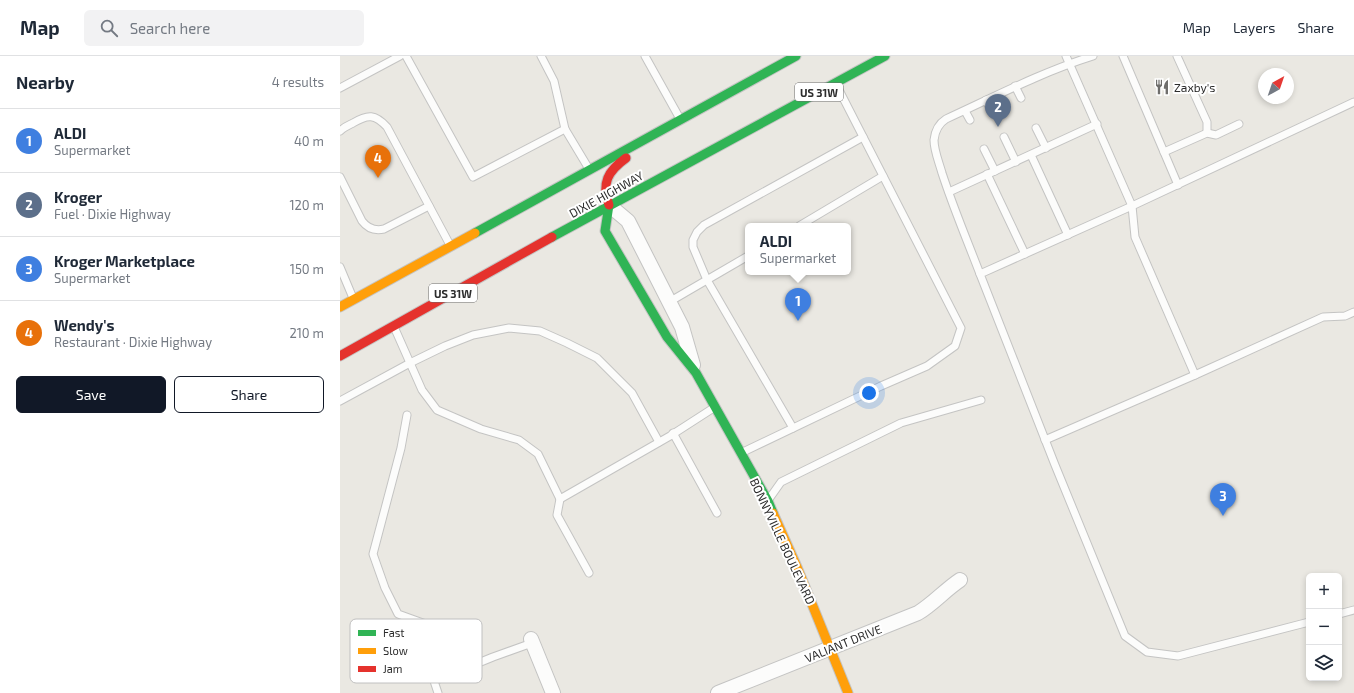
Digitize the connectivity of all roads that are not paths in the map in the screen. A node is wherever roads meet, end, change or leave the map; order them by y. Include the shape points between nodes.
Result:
1 (383, 56) edge
2 (400, 56) edge
3 (406, 56) edge
4 (541, 56) edge
5 (645, 56) edge
6 (796, 56) edge
7 (885, 56) edge
8 (1093, 56) edge
9 (1123, 56) edge
10 (1177, 56) edge
11 (780, 60) edge
12 (1068, 60) edge
13 (387, 63) junction
14 (835, 83) junction
15 (1015, 86) junction
16 (340, 88) edge
17 (1021, 98) dead end
18 (986, 100) junction
19 (1354, 102) edge
20 (965, 111) junction
21 (992, 111) dead end
22 (680, 119) junction
23 (970, 120) dead end
24 (1097, 124) junction
25 (1239, 124) dead end
26 (664, 128) junction
27 (1036, 128) dead end
28 (565, 129) junction
29 (340, 131) edge
30 (1207, 133) junction
31 (863, 137) junction
32 (1004, 138) dead end
33 (1046, 148) junction
34 (984, 149) dead end
35 (1164, 152) junction
36 (1031, 155) junction
37 (1016, 162) junction
38 (590, 171) junction
39 (995, 171) junction
40 (987, 174) junction
41 (884, 176) junction
42 (340, 177) edge
43 (1178, 185) junction
44 (948, 192) junction
45 (609, 205) junction
46 (429, 206) junction
47 (1132, 206) junction
48 (804, 223) edge
49 (1068, 235) junction
50 (451, 247) junction
51 (1025, 254) junction
52 (745, 258) edge
53 (340, 267) edge
54 (980, 274) junction
55 (707, 280) junction
56 (354, 300) junction
57 (669, 302) junction
58 (340, 308) edge
59 (1354, 312) edge
60 (394, 326) junction
61 (340, 356) edge
62 (410, 363) junction
63 (696, 373) junction
64 (1195, 375) junction
65 (981, 400) dead end
66 (340, 401) edge
67 (715, 407) junction
68 (407, 415) dead end
69 (793, 428) junction
70 (674, 433) junction
71 (1045, 440) junction
72 (659, 442) junction
73 (741, 453) junction
74 (560, 499) junction
75 (768, 501) junction
76 (717, 513) dead end
77 (590, 573) dead end
78 (960, 580) dead end
79 (1354, 610) edge
80 (1342, 613) edge
81 (412, 619) edge
82 (1306, 623) edge
83 (532, 641) joint
84 (830, 648) junction
85 (482, 661) edge
86 (435, 683) edge
87 (438, 693) edge
88 (553, 693) edge
89 (718, 693) edge
90 (848, 693) edge

1 - 13 lane
2 - 13 lane
3 - 28 lane via 473,177
4 - 28 lane via 554,81
5 - 22 lane
6 - 11 main road
7 - 14 main road, DIXIE HIGHWAY / US 31W
8 - 12 lane
9 - 35 lane
10 - 30 lane via 1207,122
11 - 22 main road
12 - 15 lane
12 - 24 lane
13 - 16 lane
14 - 31 lane
14 - 45 main road, DIXIE HIGHWAY / US 31W
15 - 17 lane
15 - 18 lane
18 - 20 lane
18 - 21 lane
19 - 43 lane
20 - 23 lane
20 - 44 lane via 941,122 934,138 935,151
22 - 26 main road
24 - 33 lane
24 - 47 lane
25 - 30 lane via 1216,135
26 - 38 main road
26 - 45 main road via 612,169 607,178 605,197
27 - 33 lane
28 - 38 lane
29 - 46 lane via 362,118 373,116 380,120 387,127
30 - 35 lane
31 - 41 lane
31 - 55 lane via 704,225 693,240 693,247
32 - 37 lane
33 - 36 lane
34 - 39 lane
35 - 43 lane
36 - 37 lane
36 - 49 lane
37 - 39 lane
38 - 50 main road
39 - 40 lane
40 - 44 lane
40 - 51 lane
41 - 48 lane
41 - 69 lane via 961,328 955,346 927,366
42 - 46 lane via 362,221 371,229 384,229
43 - 47 lane
44 - 54 lane
45 - 57 street, BONNYVILLE BOULEVARD via 628,221
45 - 60 main road, DIXIE HIGHWAY / US 31W
45 - 63 main road, BONNYVILLE BOULEVARD via 605,231 667,337
46 - 50 lane
47 - 49 lane
47 - 64 lane via 1135,237
49 - 51 lane
50 - 56 main road
51 - 54 lane
52 - 55 lane
53 - 56 lane
54 - 71 lane
55 - 57 lane
55 - 69 lane
56 - 58 main road
57 - 63 street, BONNYVILLE BOULEVARD via 682,327
59 - 64 lane via 1345,316 1322,317
60 - 61 main road, DIXIE HIGHWAY / US 31W
60 - 62 lane
62 - 66 lane
62 - 72 lane via 473,335 510,328 540,331 597,358 632,393
62 - 74 lane via 422,390 437,410 481,429 519,440 538,454
63 - 67 main road, BONNYVILLE BOULEVARD
64 - 71 lane
65 - 75 lane via 902,423 781,482
67 - 70 lane
67 - 73 main road, BONNYVILLE BOULEVARD
68 - 81 lane via 401,448 373,554 398,614
69 - 73 lane
70 - 72 lane
70 - 76 lane
71 - 82 lane via 1125,636 1147,652 1178,656
72 - 74 lane
73 - 75 main road, BONNYVILLE BOULEVARD
74 - 77 lane via 557,515
75 - 84 main road, BONNYVILLE BOULEVARD
78 - 84 street, VALIANT DRIVE via 918,614
79 - 80 lane
83 - 85 lane
83 - 88 street
84 - 89 street, VALIANT DRIVE
84 - 90 main road, BONNYVILLE BOULEVARD
86 - 87 lane

